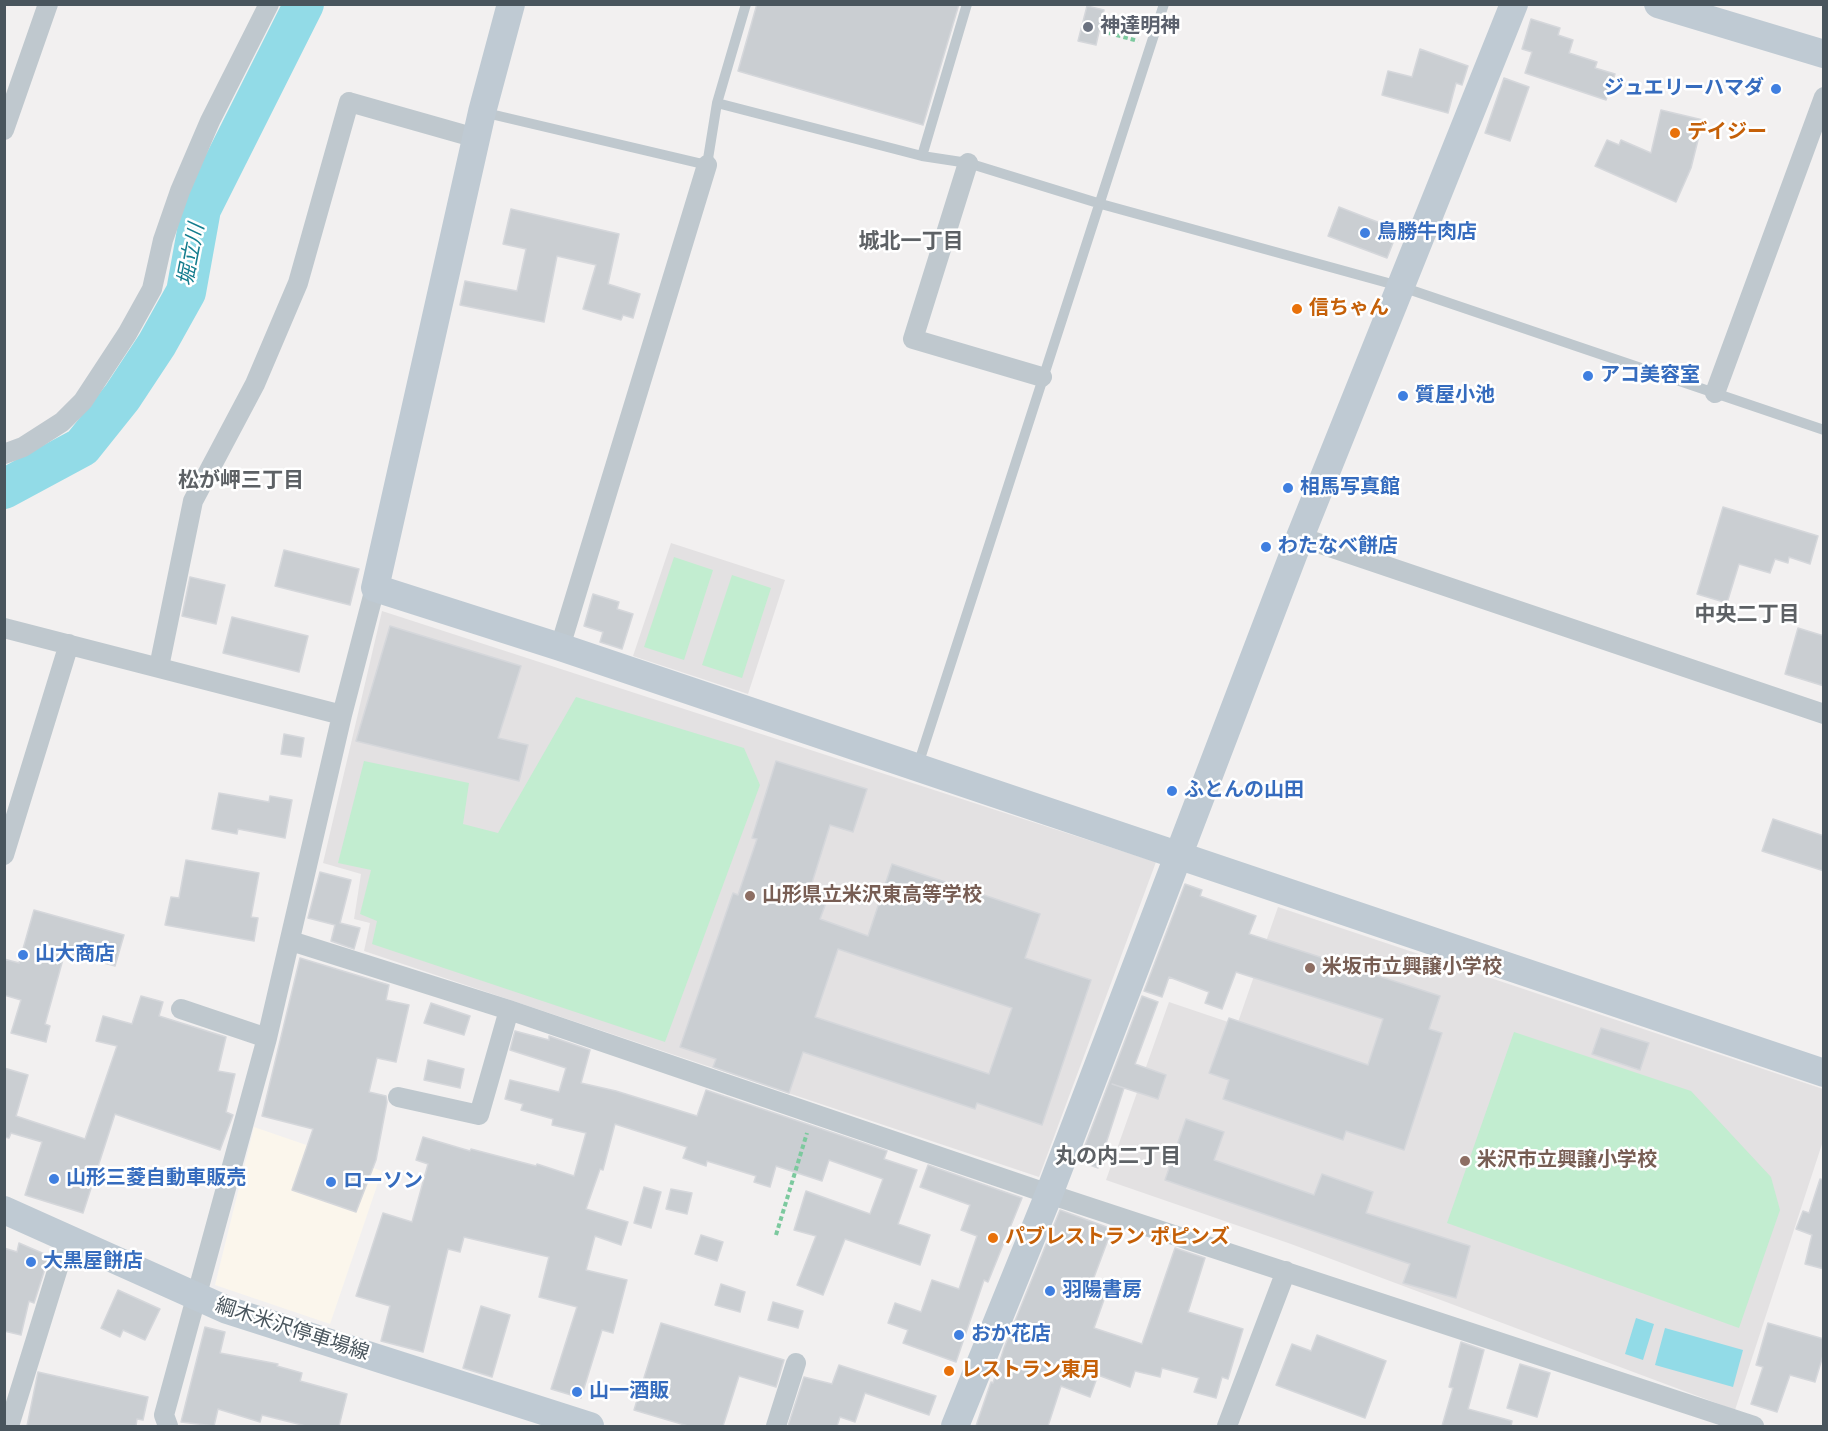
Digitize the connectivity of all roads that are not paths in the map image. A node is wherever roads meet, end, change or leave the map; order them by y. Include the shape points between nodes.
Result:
1 (48, 4) edge
2 (269, 4) edge
3 (511, 4) edge
4 (746, 4) edge
5 (967, 4) edge
6 (1164, 4) edge
7 (1515, 4) edge
8 (1658, 4) edge
9 (1824, 54) edge
10 (1824, 97) edge
11 (717, 103) junction
12 (479, 125) junction
13 (4, 130) edge
14 (922, 156) junction
15 (968, 163) junction
16 (707, 165) junction
17 (1101, 204) junction
18 (1399, 286) junction
19 (1042, 377) junction
20 (1715, 393) junction
21 (1824, 430) edge
22 (4, 454) edge
23 (1300, 537) junction
24 (375, 588) junction
25 (4, 628) edge
26 (69, 644) junction
27 (560, 647) junction
28 (159, 667) junction
29 (1824, 714) edge
30 (342, 715) junction
31 (917, 768) junction
32 (4, 855) edge
33 (1178, 856) junction
34 (291, 941) junction
35 (181, 1009) dead end
36 (509, 1010) junction
37 (267, 1038) junction
38 (1823, 1073) edge
39 (398, 1097) dead end
40 (1049, 1194) junction
41 (4, 1210) edge
42 (67, 1239) junction
43 (1286, 1271) junction
44 (196, 1298) junction
45 (796, 1363) dead end
46 (9, 1426) edge
47 (168, 1426) edge
48 (590, 1426) edge
49 (776, 1426) edge
50 (955, 1426) edge
51 (1227, 1426) edge
52 (1754, 1426) edge

1 - 13 street
2 - 22 street via 180,191 152,289 127,334 83,401 62,422 23,447
3 - 12 street
4 - 11 lane
5 - 14 lane
6 - 17 lane
7 - 18 street
8 - 9 street
10 - 20 street
11 - 14 lane
11 - 16 lane
12 - 16 lane
12 - 24 street
12 - 28 street via 349,102 298,283 255,384 193,501
14 - 15 lane
15 - 17 lane
15 - 19 street via 913,339
16 - 27 street
17 - 18 lane
17 - 19 lane
18 - 20 lane
18 - 23 street
19 - 31 lane
20 - 21 lane
23 - 29 street
23 - 33 street
24 - 27 street
24 - 30 street
25 - 26 street
26 - 28 street
26 - 32 street
27 - 31 street
28 - 30 street
30 - 34 street
31 - 33 street
33 - 38 street
33 - 40 street
34 - 36 street
34 - 37 street
35 - 37 street
36 - 39 street via 479,1115
36 - 40 street
37 - 44 street
40 - 43 street
40 - 50 street
41 - 42 street, 綱木米沢停車場線
42 - 44 street, 綱木米沢停車場線
42 - 46 street
43 - 51 street
43 - 52 street
44 - 47 street via 164,1415
44 - 48 street, 綱木米沢停車場線
45 - 49 street

